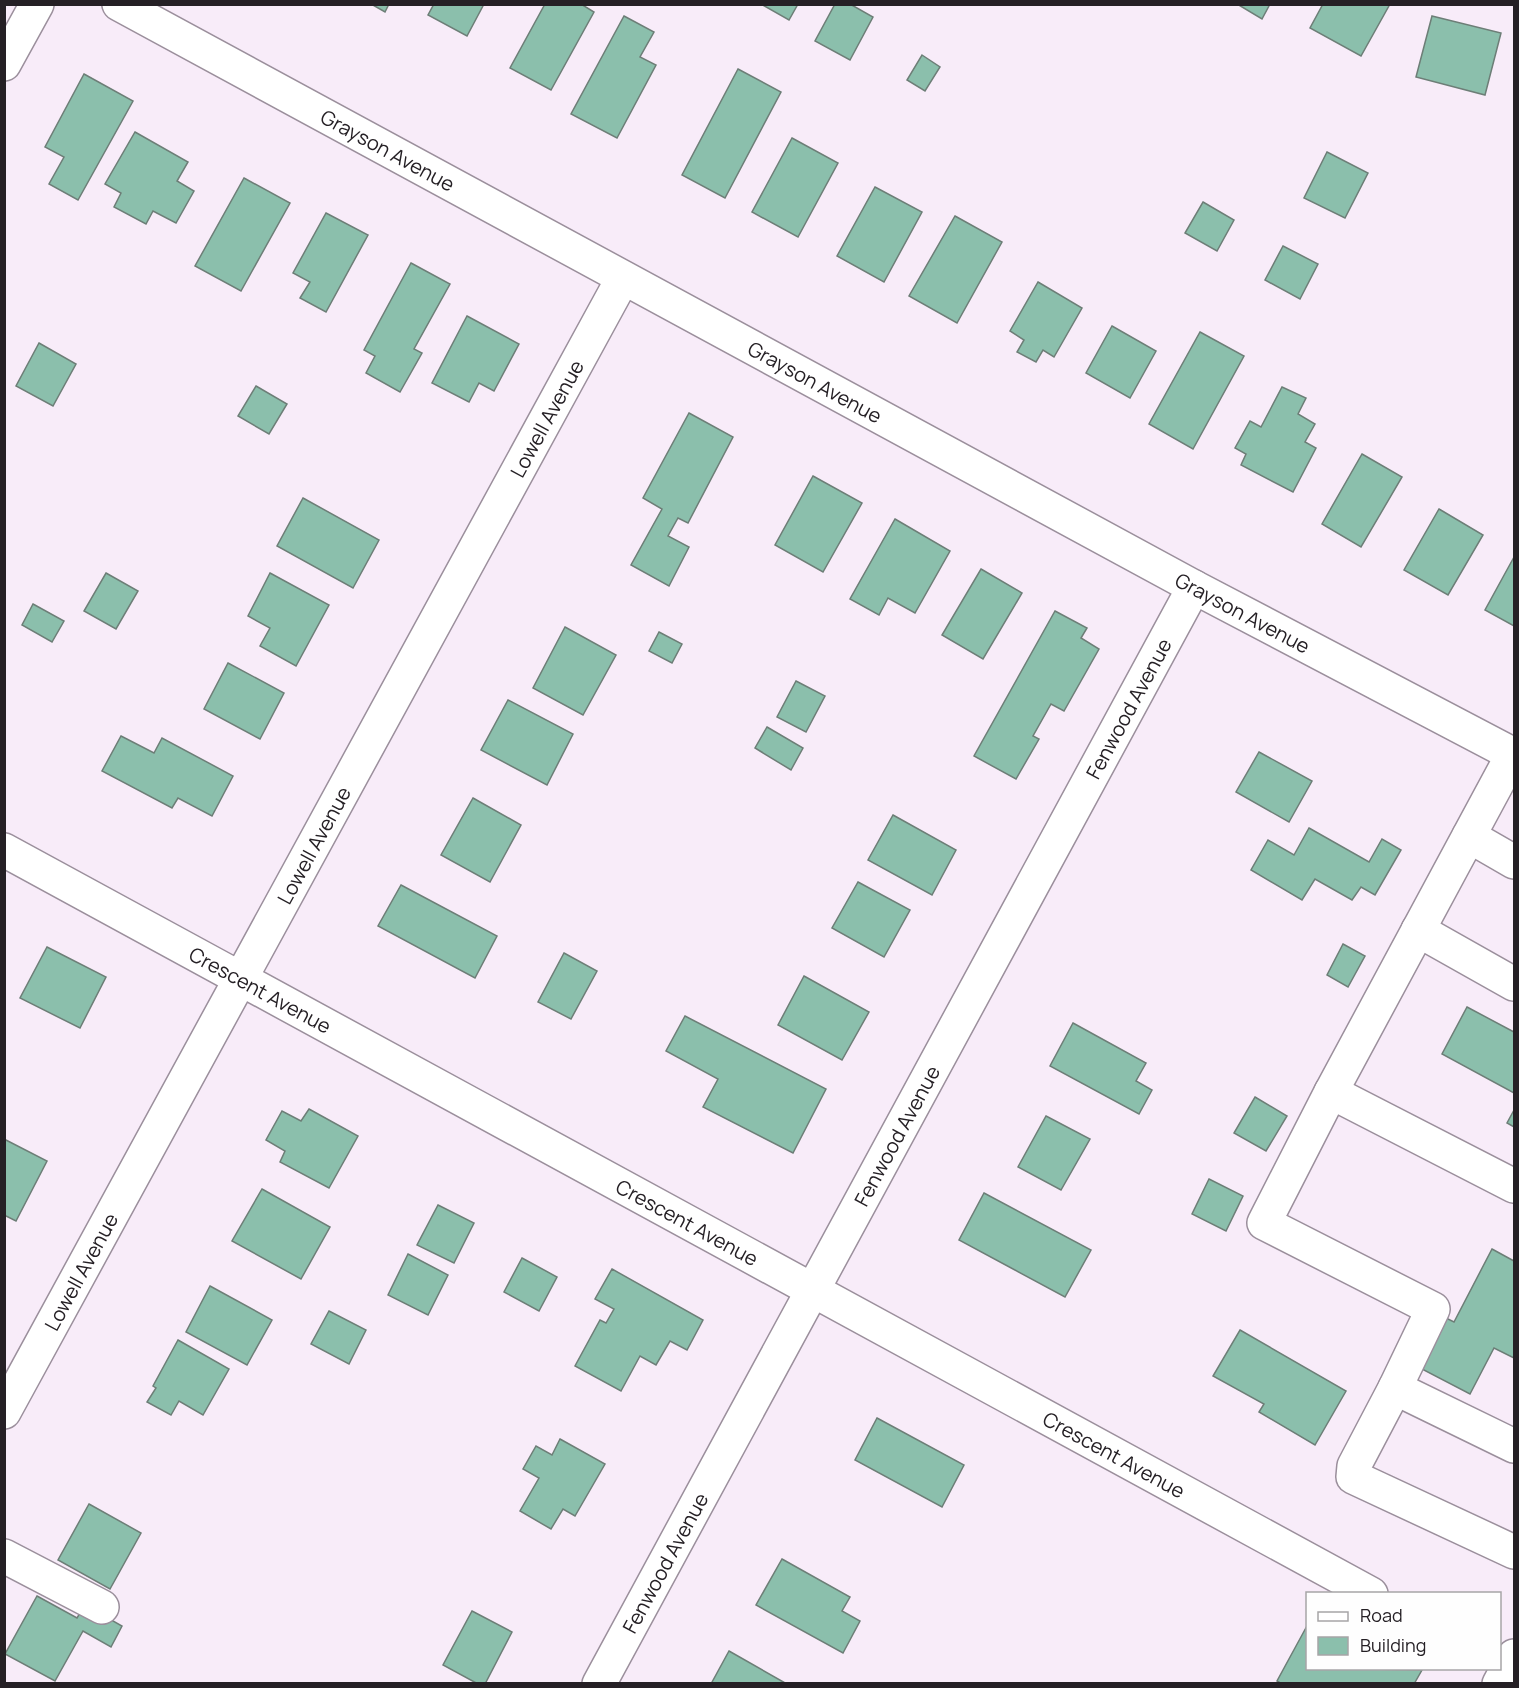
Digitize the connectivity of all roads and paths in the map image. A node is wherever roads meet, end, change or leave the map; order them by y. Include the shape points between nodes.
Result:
1 (37, 4) edge
2 (119, 4) edge
3 (4, 64) edge
4 (623, 278) junction
5 (1194, 587) junction
6 (1514, 754) edge
7 (1469, 836) junction
8 (4, 850) edge
9 (1515, 862) edge
10 (1418, 930) junction
11 (241, 978) junction
12 (1515, 984) edge
13 (1331, 1092) junction
14 (1515, 1186) edge
15 (813, 1289) junction
16 (1395, 1388) junction
17 (4, 1412) edge
18 (1515, 1446) edge
19 (1515, 1552) edge
20 (4, 1556) edge
21 (1369, 1592) edge
22 (102, 1607) dead end
23 (598, 1683) edge

1 - 3 street
2 - 4 street, Grayson Avenue
4 - 5 street, Grayson Avenue
4 - 11 street, Lowell Avenue
5 - 6 street, Grayson Avenue
5 - 15 street, Fenwood Avenue
6 - 7 street
7 - 9 street
7 - 10 street
8 - 11 street, Crescent Avenue
10 - 12 street
10 - 13 street
11 - 15 street, Crescent Avenue
11 - 17 street, Lowell Avenue
13 - 14 street
13 - 16 street via 1264,1223 1433,1309
15 - 21 street, Crescent Avenue
15 - 23 street, Fenwood Avenue
16 - 18 street
16 - 19 street via 1354,1466 1353,1477
20 - 22 street

